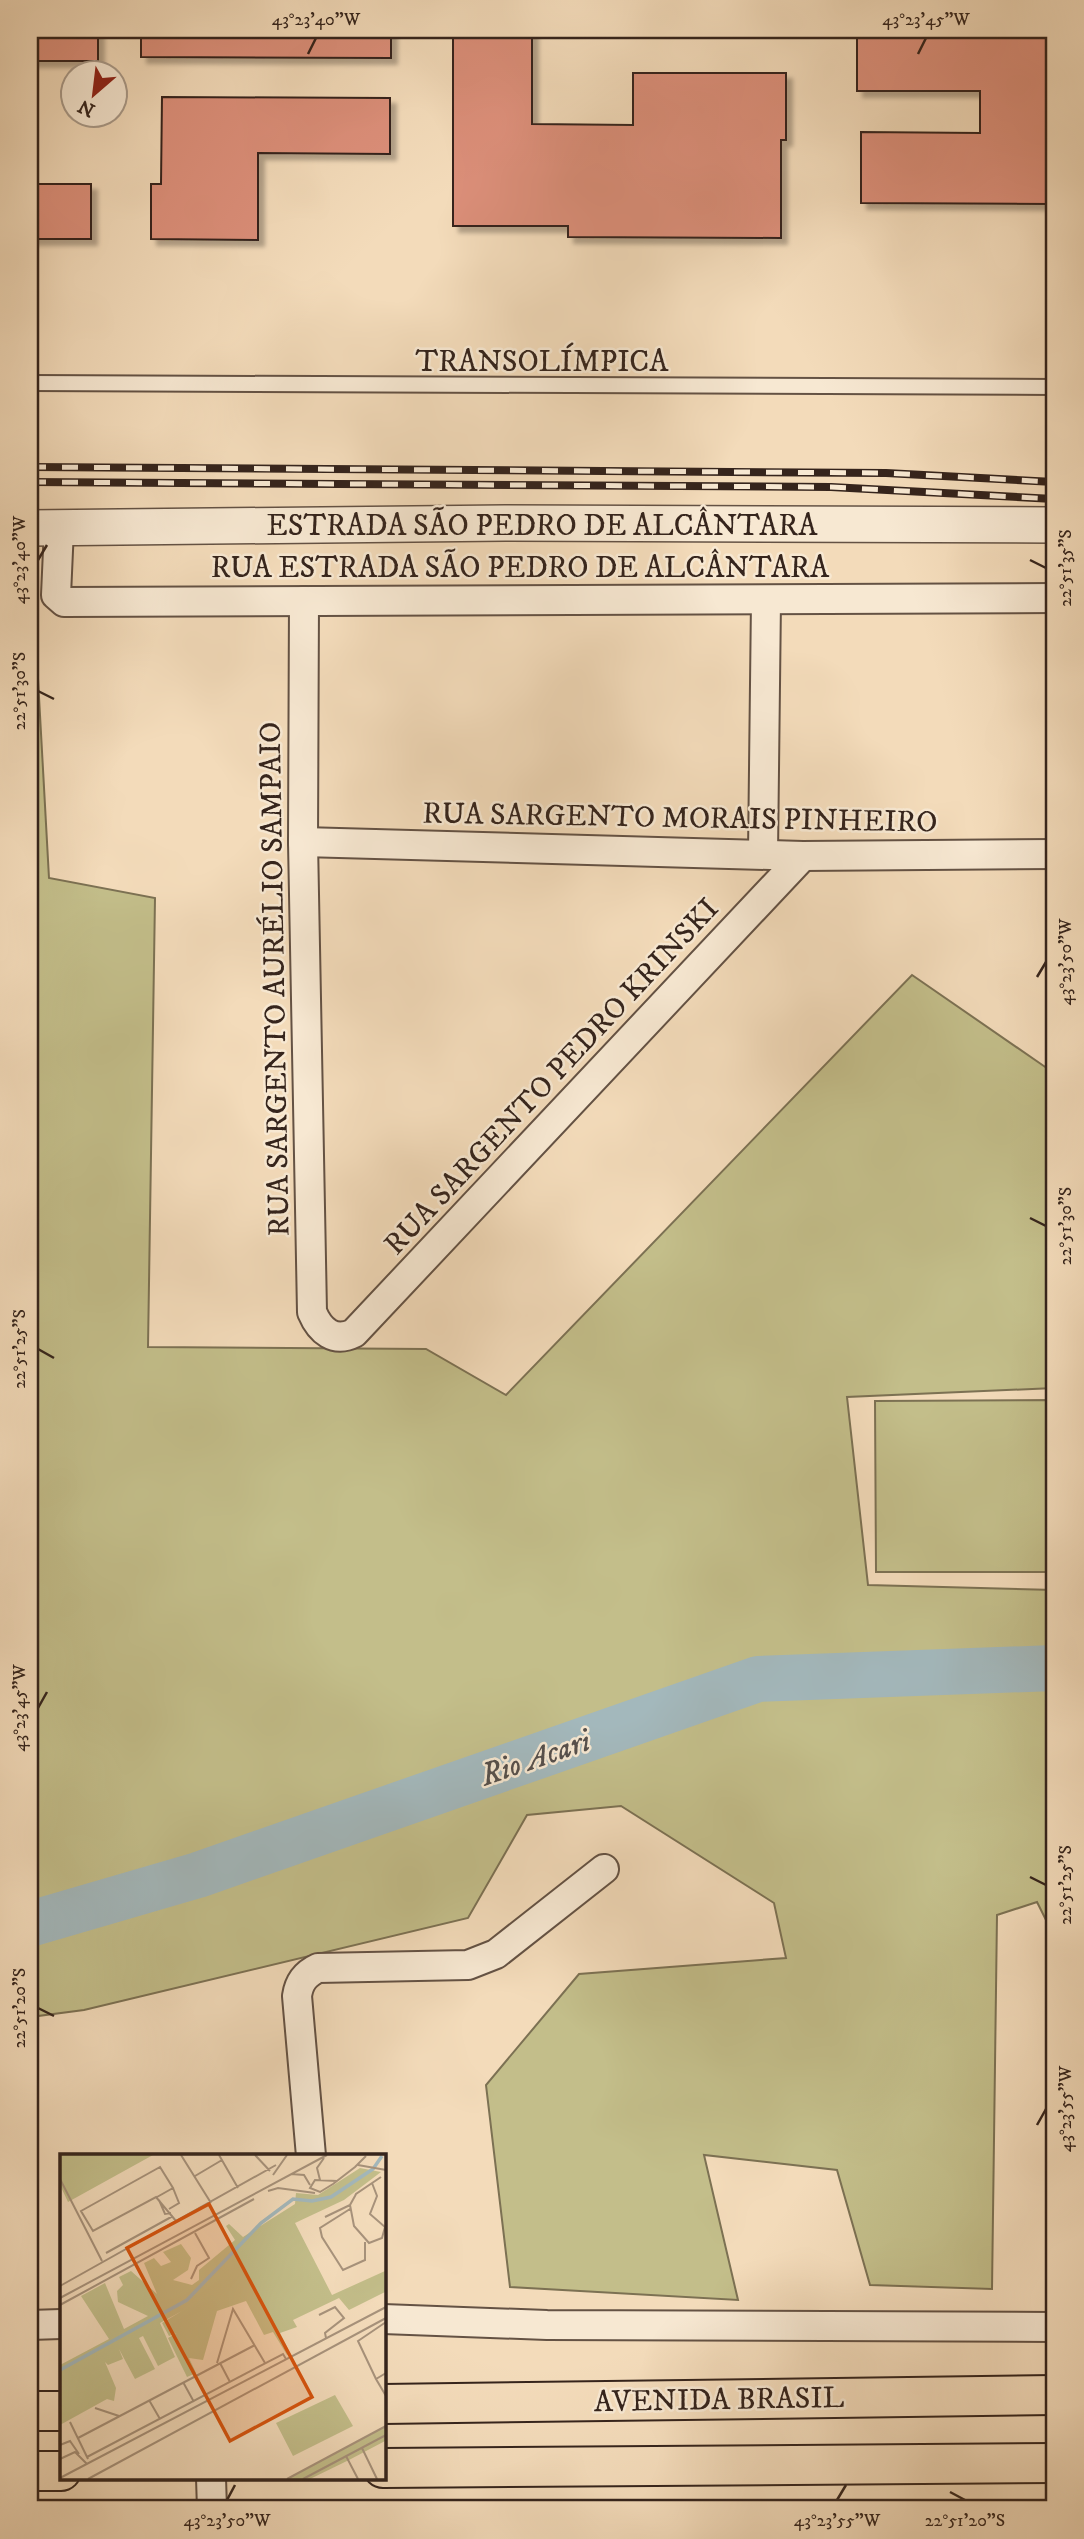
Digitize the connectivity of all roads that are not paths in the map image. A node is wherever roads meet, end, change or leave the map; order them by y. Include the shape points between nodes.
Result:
1 (30, 383) edge
2 (1054, 387) edge
3 (1054, 525) edge
4 (44, 528) edge
5 (1054, 598) edge
6 (766, 600) junction
7 (304, 601) junction
8 (303, 842) junction
9 (763, 854) junction
10 (1054, 854) edge
11 (803, 856) junction
12 (344, 1338) joint
13 (604, 1869) dead end
14 (311, 2154) edge
15 (385, 2319) edge
16 (60, 2324) edge
17 (30, 2325) edge
18 (1054, 2327) edge
19 (1054, 2395) edge
20 (385, 2404) edge
21 (30, 2411) edge
22 (60, 2411) edge
23 (1054, 2463) edge
24 (385, 2468) edge
25 (30, 2471) edge
26 (60, 2471) edge
27 (211, 2480) edge
28 (212, 2509) edge

1 - 2 lane, TRANSOLÍMPICA
3 - 4 street, ESTRADA SÃO PEDRO DE ALCÂNTARA via 505,523
4 - 7 street, RUA ESTRADA SÃO PEDRO DE ALCÂNTARA via 56,595 64,602
5 - 6 street, RUA ESTRADA SÃO PEDRO DE ALCÂNTARA
6 - 7 street, RUA ESTRADA SÃO PEDRO DE ALCÂNTARA
6 - 9 street
7 - 8 street, RUA SARGENTO AURÉLIO SAMPAIO
8 - 9 street, RUA SARGENTO MORAIS PINHEIRO
8 - 12 street, RUA SARGENTO AURÉLIO SAMPAIO via 312,1312 330,1335
9 - 11 street, RUA SARGENTO MORAIS PINHEIRO
10 - 11 street, RUA SARGENTO MORAIS PINHEIRO
11 - 12 street, RUA SARGENTO PEDRO KRINSKI via 354,1333
13 - 14 street via 496,1954 468,1965 318,1968 309,1973 297,1996
15 - 18 street via 547,2325
16 - 17 street
19 - 20 highway, AVENIDA BRASIL
21 - 22 highway
23 - 24 highway
25 - 26 highway
27 - 28 street

